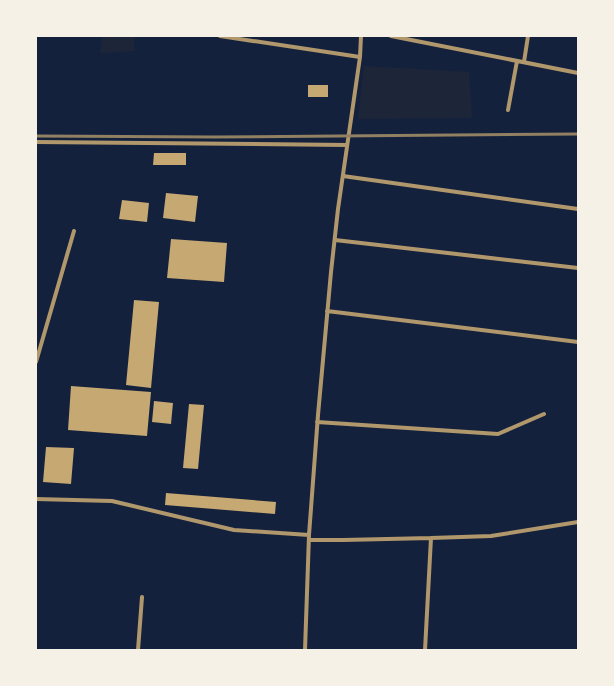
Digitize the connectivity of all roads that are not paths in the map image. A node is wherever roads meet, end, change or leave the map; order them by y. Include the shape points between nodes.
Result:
1 (220, 36) edge
2 (361, 36) edge
3 (391, 36) edge
4 (528, 36) edge
5 (246, 38) edge
6 (360, 57) junction
7 (517, 61) junction
8 (524, 62) junction
9 (578, 73) edge
10 (508, 110) dead end
11 (36, 142) edge
12 (347, 145) junction
13 (343, 176) junction
14 (578, 209) edge
15 (74, 232) dead end
16 (335, 240) junction
17 (578, 268) edge
18 (327, 312) junction
19 (578, 342) edge
20 (36, 362) edge
21 (544, 414) dead end
22 (317, 422) junction
23 (36, 499) edge
24 (578, 522) edge
25 (309, 538) junction
26 (431, 538) junction
27 (142, 597) dead end
28 (138, 650) edge
29 (305, 650) edge
30 (425, 650) edge

1 - 5 street
2 - 6 street
3 - 7 street
4 - 8 street
5 - 6 street
6 - 12 street
7 - 8 street
7 - 10 street
8 - 9 street
11 - 12 street
12 - 13 street
13 - 14 street
13 - 16 street
15 - 20 street
16 - 17 street
16 - 18 street
18 - 19 street
18 - 22 street
21 - 22 street via 498,434
22 - 25 street
23 - 25 street via 112,501 234,530
24 - 26 street via 491,536
25 - 26 street
25 - 29 street
26 - 30 street
27 - 28 street

